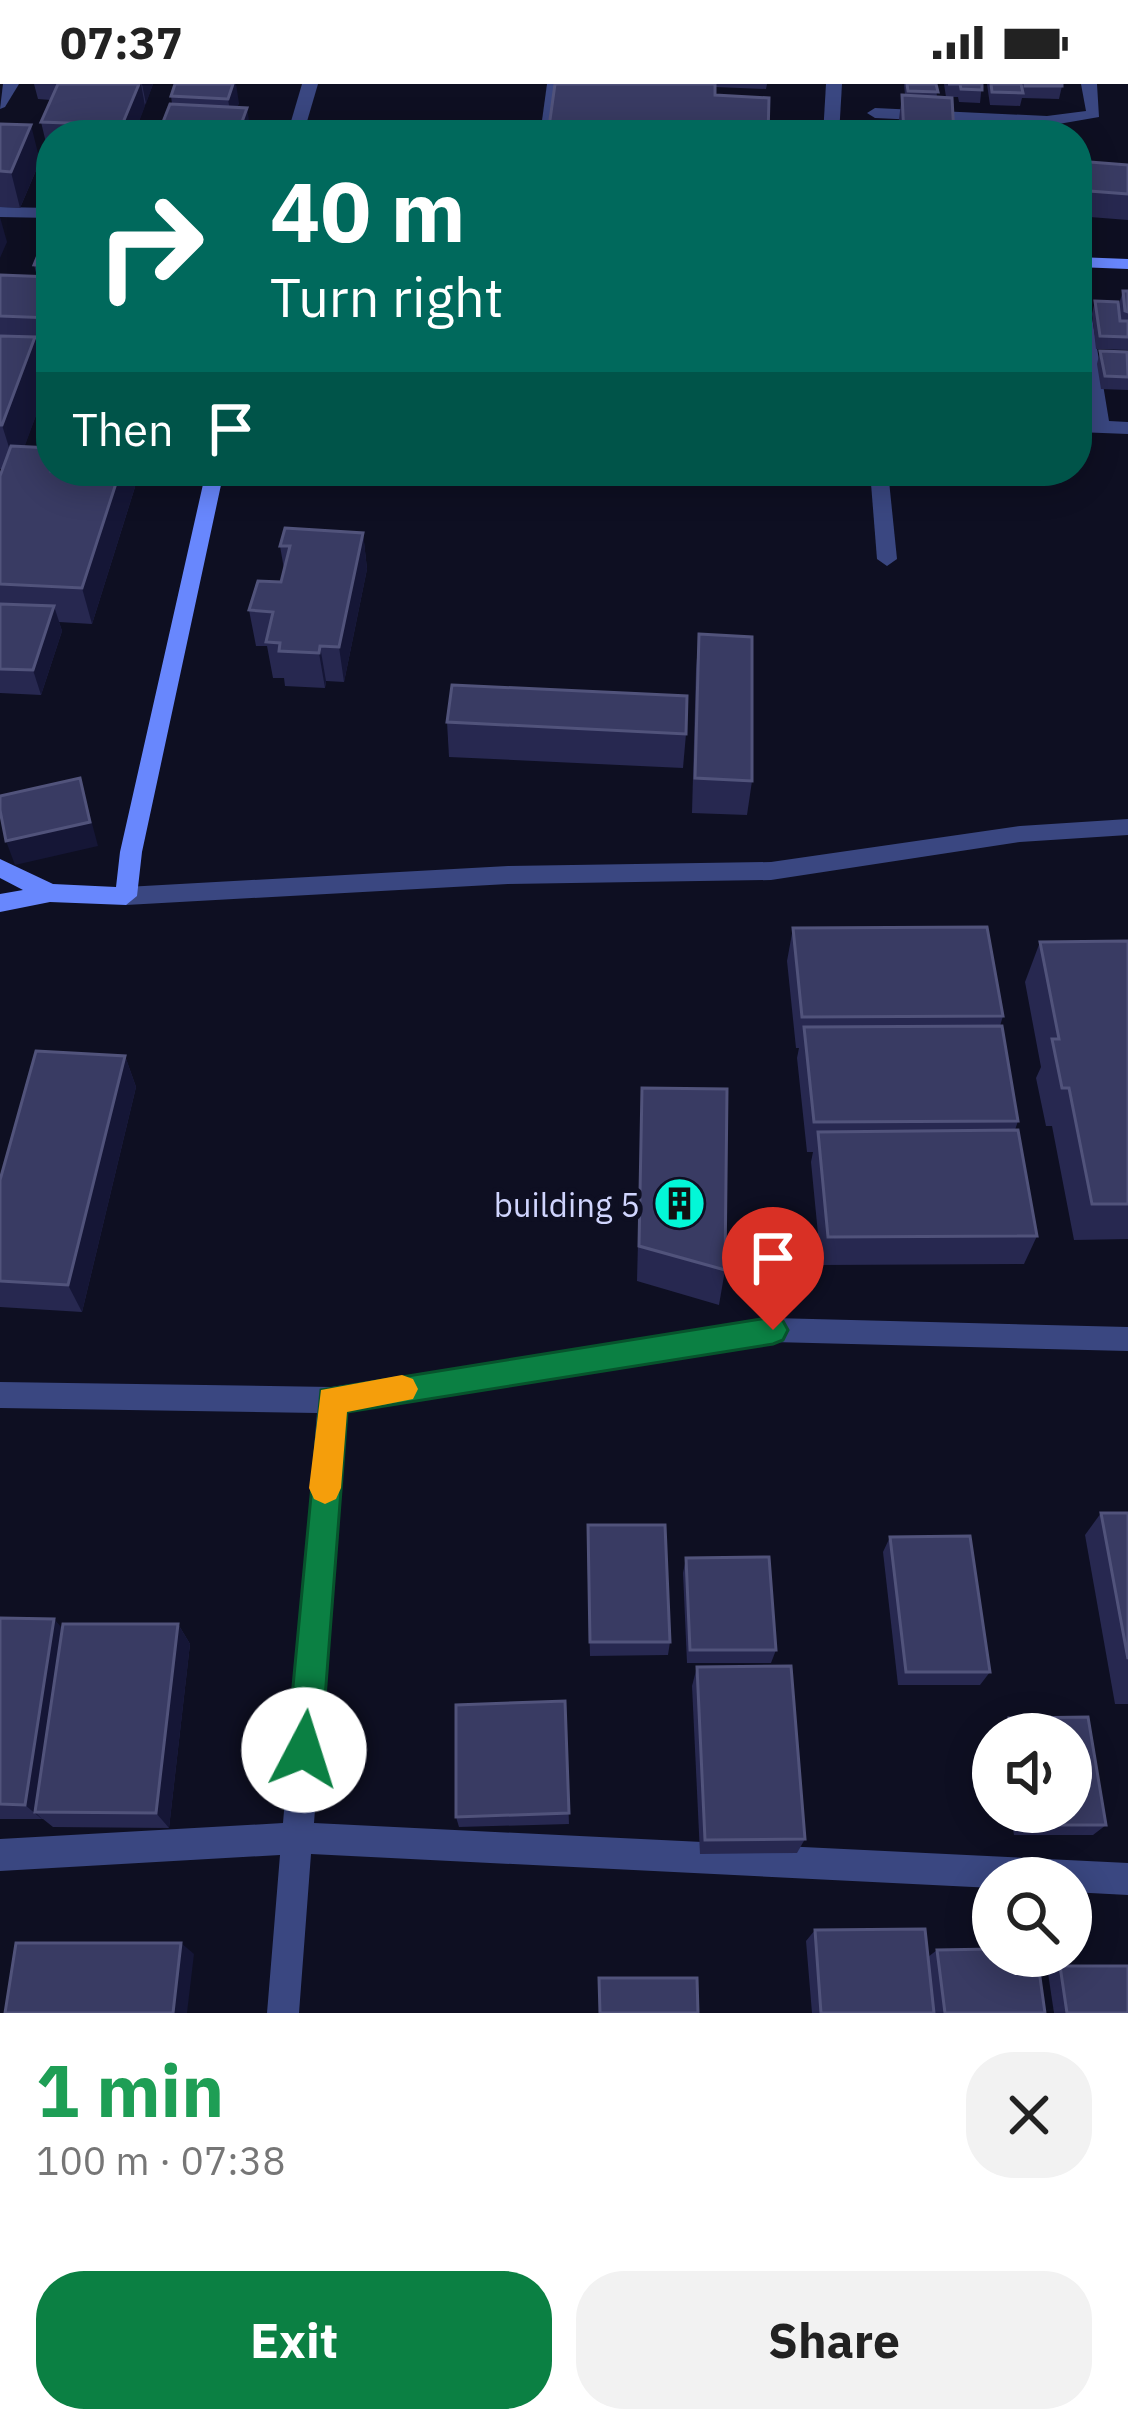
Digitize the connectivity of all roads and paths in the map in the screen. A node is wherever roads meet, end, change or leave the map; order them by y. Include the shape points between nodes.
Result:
1 (10, 84) edge
2 (310, 84) edge
3 (554, 84) edge
4 (834, 84) edge
5 (1089, 84) edge
6 (0, 104) edge
7 (875, 113) dead end
8 (299, 120) edge
9 (549, 120) edge
10 (832, 120) edge
11 (1010, 120) edge
12 (1060, 120) edge
13 (0, 212) edge
14 (36, 213) edge
15 (1092, 263) edge
16 (1128, 264) edge
17 (1092, 355) edge
18 (1092, 427) edge
19 (1101, 427) junction
20 (1128, 428) edge
21 (211, 486) edge
22 (880, 486) edge
23 (887, 559) dead end
24 (1128, 827) edge
25 (0, 868) edge
26 (50, 893) junction
27 (126, 896) junction
28 (0, 903) edge
29 (1128, 1339) edge
30 (0, 1396) edge
31 (332, 1400) junction
32 (297, 1838) junction
33 (0, 1855) edge
34 (1128, 1879) edge
35 (283, 2013) edge

1 - 6 street
2 - 8 street
3 - 9 lane
4 - 10 street
5 - 12 street via 1094,114
7 - 11 street
13 - 14 street
15 - 16 street
17 - 19 street
18 - 19 street
19 - 20 street
21 - 27 street
22 - 23 street
24 - 27 street via 1020,834 771,872 508,874
25 - 26 street
26 - 27 street
26 - 28 street
29 - 31 street via 773,1330
30 - 31 street
31 - 32 street
32 - 33 street
32 - 34 street
32 - 35 street

